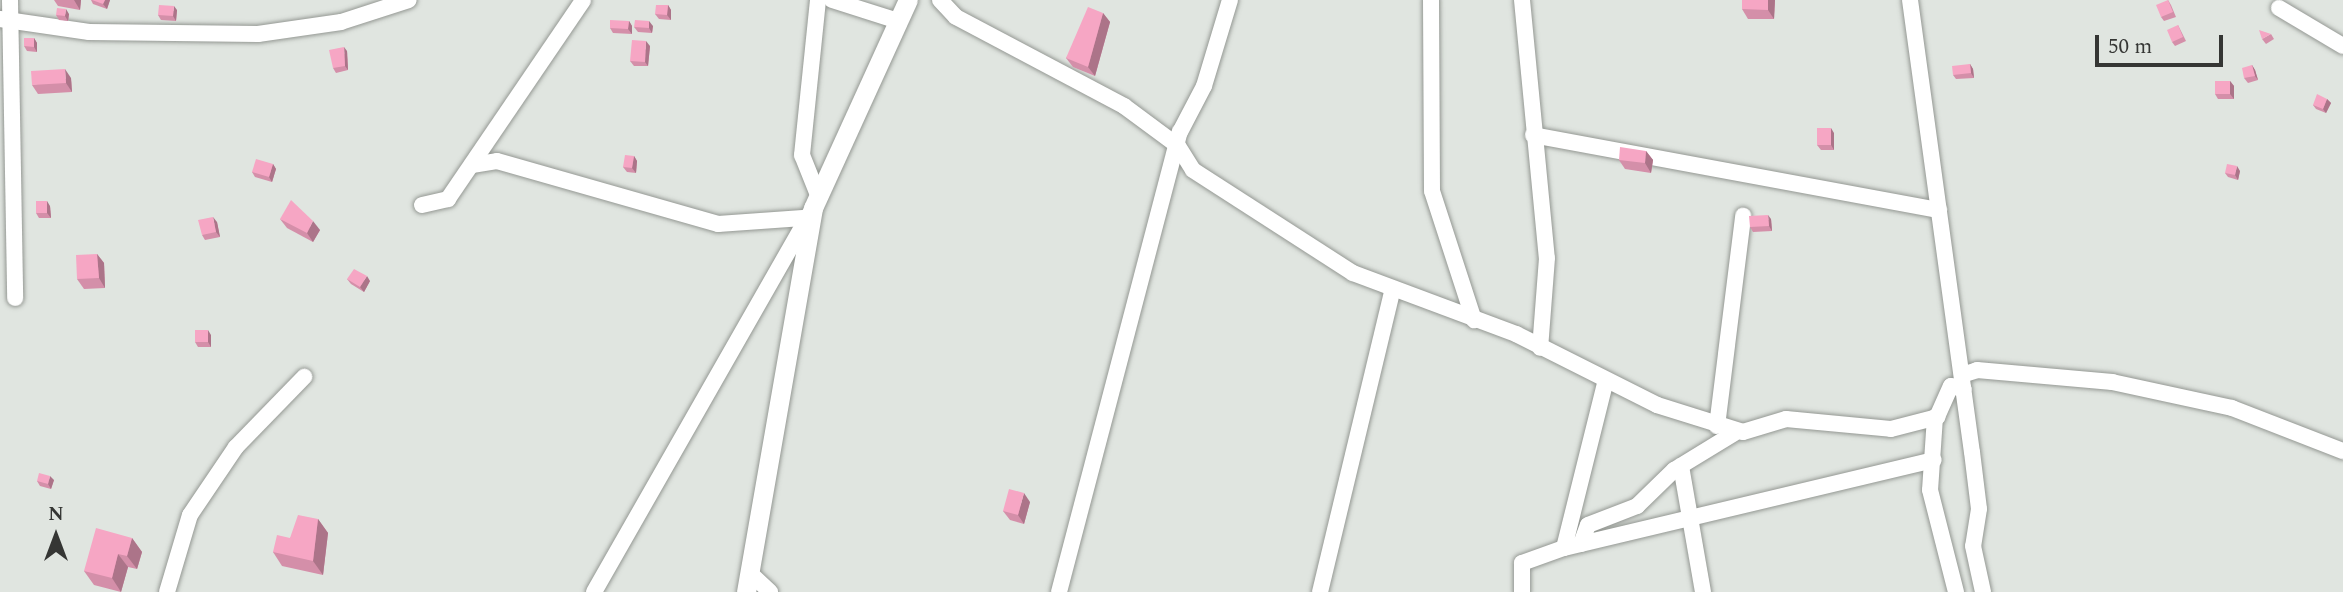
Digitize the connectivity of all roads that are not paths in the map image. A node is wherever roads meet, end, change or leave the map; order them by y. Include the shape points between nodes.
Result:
1 (10, 0) edge
2 (409, 0) edge
3 (583, 0) edge
4 (818, 0) edge
5 (832, 0) edge
6 (908, 0) edge
7 (940, 0) edge
8 (1230, 0) edge
9 (1431, 0) edge
10 (1522, 0) edge
11 (1910, 0) edge
12 (2279, 8) dead end
13 (4, 20) edge
14 (898, 21) junction
15 (2343, 46) edge
16 (1533, 135) junction
17 (1178, 146) junction
18 (472, 165) junction
19 (422, 205) dead end
20 (811, 207) junction
21 (1939, 209) junction
22 (1743, 216) dead end
23 (1392, 289) junction
24 (15, 298) dead end
25 (1474, 320) junction
26 (1540, 348) junction
27 (304, 377) dead end
28 (1963, 382) junction
29 (1605, 384) junction
30 (1935, 417) junction
31 (1717, 426) junction
32 (1738, 431) junction
33 (2343, 451) edge
34 (1934, 460) junction
35 (1681, 466) junction
36 (1687, 519) junction
37 (1581, 544) junction
38 (1564, 548) junction
39 (749, 583) edge
40 (167, 592) edge
41 (594, 592) edge
42 (770, 592) edge
43 (1059, 592) edge
44 (1320, 592) edge
45 (1522, 592) edge
46 (1703, 592) edge
47 (1956, 592) edge
48 (1983, 592) edge

1 - 13 street
2 - 13 street via 341,22 258,34 89,32
3 - 18 street
4 - 20 street via 802,155
5 - 14 street
6 - 14 street
7 - 17 street via 956,18 1124,106
8 - 17 street via 1205,86
9 - 25 street via 1432,191
10 - 16 street
11 - 21 street
12 - 15 street
13 - 24 street
14 - 20 street
16 - 21 street
16 - 26 street via 1547,258
17 - 23 street via 1193,170 1353,273
17 - 43 street
18 - 19 street via 448,199
18 - 20 street via 497,160 718,225
20 - 39 street
20 - 41 street
21 - 28 street
22 - 31 street
23 - 25 street
23 - 44 street
25 - 26 street
26 - 29 street
27 - 40 street via 236,447 190,515
28 - 30 street via 1951,386
28 - 33 street via 1977,370 2112,382 2232,408
28 - 48 street via 1979,509 1973,546
29 - 31 street
29 - 38 street
30 - 32 street via 1891,429 1786,419
30 - 34 street
31 - 32 street
32 - 35 street
34 - 36 street
34 - 47 street via 1933,512
35 - 36 street
35 - 37 street via 1637,506 1588,525
36 - 37 street
36 - 46 street
37 - 38 street
38 - 45 street via 1522,562
39 - 42 street

